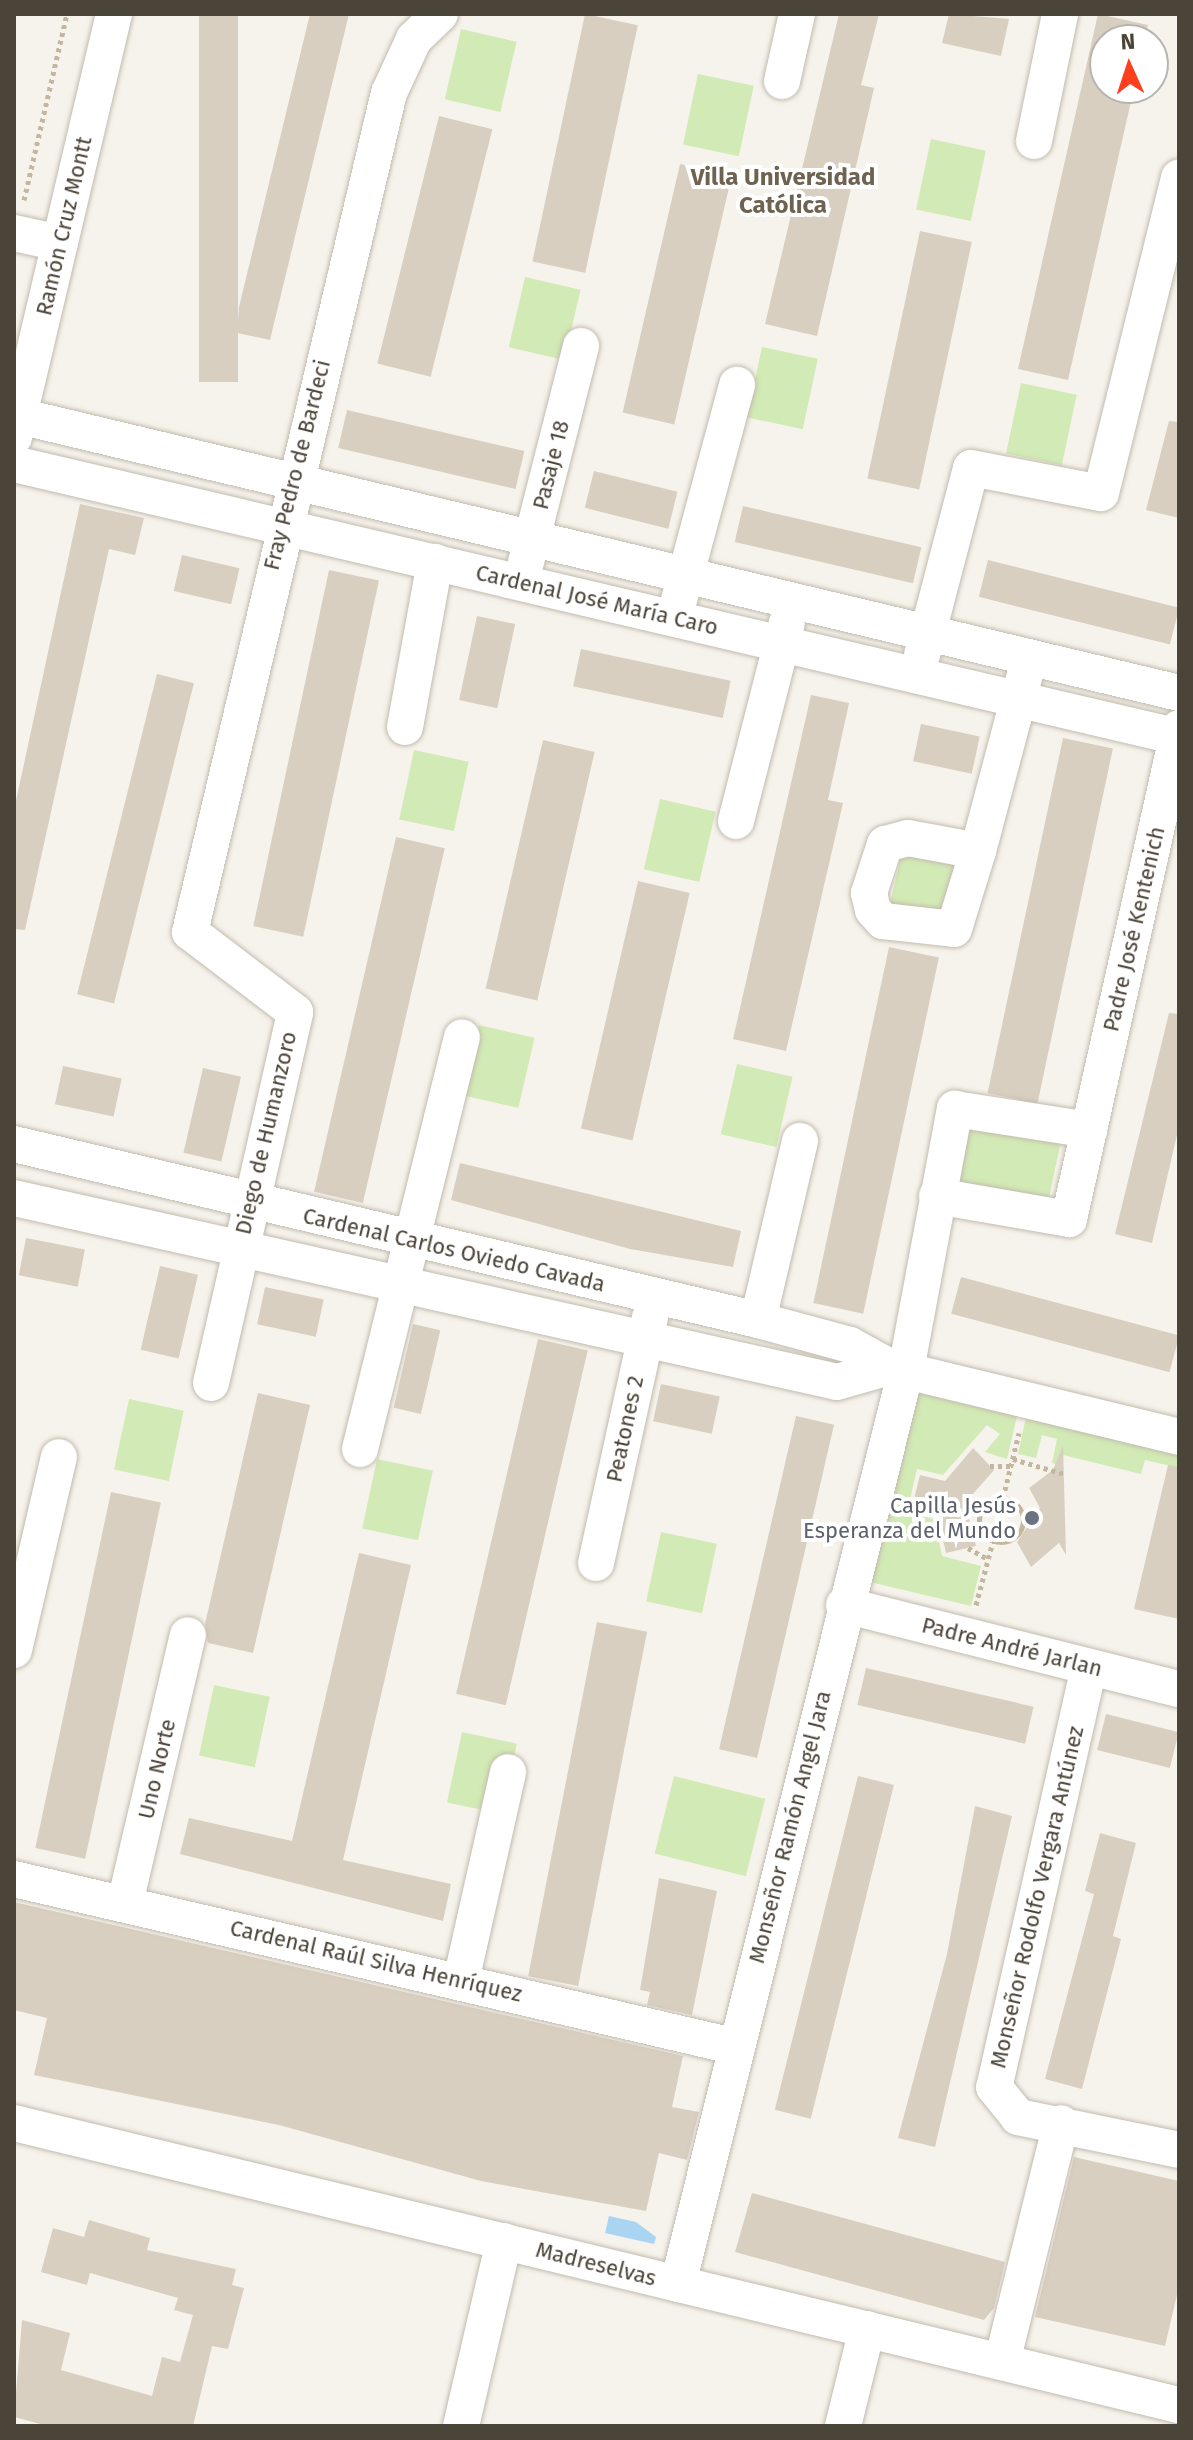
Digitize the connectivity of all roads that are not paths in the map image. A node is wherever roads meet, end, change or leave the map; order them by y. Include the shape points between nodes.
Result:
1 (114, 14) edge
2 (440, 14) edge
3 (797, 14) edge
4 (1060, 14) edge
5 (782, 81) dead end
6 (1034, 141) dead end
7 (1179, 178) edge
8 (15, 233) edge
9 (60, 243) junction
10 (581, 346) dead end
11 (737, 385) dead end
12 (16, 427) edge
13 (14, 464) edge
14 (292, 482) junction
15 (281, 526) junction
16 (532, 539) junction
17 (435, 562) junction
18 (686, 576) junction
19 (521, 582) junction
20 (793, 602) junction
21 (674, 619) junction
22 (927, 634) junction
23 (782, 644) junction
24 (1029, 658) junction
25 (916, 676) junction
26 (1179, 693) edge
27 (1019, 700) junction
28 (405, 727) dead end
29 (1178, 734) edge
30 (736, 821) dead end
31 (978, 851) dead end
32 (190, 932) joint
33 (462, 1037) dead end
34 (1089, 1130) junction
35 (800, 1141) dead end
36 (14, 1144) edge
37 (937, 1196) junction
38 (14, 1198) edge
39 (248, 1203) junction
40 (409, 1241) junction
41 (239, 1248) junction
42 (398, 1284) junction
43 (656, 1296) junction
44 (758, 1320) junction
45 (644, 1339) junction
46 (898, 1369) junction
47 (211, 1383) dead end
48 (1179, 1437) edge
49 (360, 1449) dead end
50 (59, 1457) dead end
51 (596, 1563) dead end
52 (844, 1605) junction
53 (188, 1635) dead end
54 (14, 1650) edge
55 (1089, 1667) junction
56 (1179, 1689) edge
57 (508, 1772) dead end
58 (14, 1879) edge
59 (125, 1903) junction
60 (461, 1981) junction
61 (737, 2047) junction
62 (14, 2123) edge
63 (1061, 2123) junction
64 (1179, 2150) edge
65 (504, 2241) junction
66 (678, 2284) junction
67 (867, 2329) junction
68 (1002, 2362) junction
69 (1179, 2405) edge
70 (461, 2426) edge
71 (843, 2426) edge

1 - 9 street, Ramón Cruz Montt
2 - 14 street, Fray Pedro de Bardeci via 414,39 389,93
3 - 5 street
4 - 6 street
7 - 22 street via 1101,493 971,468
8 - 9 street
9 - 12 street, Ramón Cruz Montt
10 - 16 street, Pasaje 18
11 - 18 street
12 - 14 street, Cardenal José María Caro
13 - 15 street, Cardenal José María Caro
14 - 15 street, Fray Pedro de Bardeci
14 - 16 street, Cardenal José María Caro
15 - 17 street, Cardenal José María Caro
15 - 32 street, Fray Pedro de Bardeci
16 - 18 street, Cardenal José María Caro
16 - 19 street, Pasaje 18
17 - 19 street, Cardenal José María Caro
17 - 28 street
18 - 20 street, Cardenal José María Caro
18 - 21 street
19 - 21 street, Cardenal José María Caro
20 - 22 street, Cardenal José María Caro
20 - 23 street
21 - 23 street, Cardenal José María Caro
22 - 24 street, Cardenal José María Caro
22 - 25 street
23 - 25 street, Cardenal José María Caro
23 - 30 street
24 - 26 street, Cardenal José María Caro
24 - 27 street
25 - 27 street, Cardenal José María Caro
27 - 29 street, Cardenal José María Caro
27 - 31 street
29 - 34 street, Padre José Kentenich
32 - 39 street, Diego de Humanzoro via 295,1012
33 - 40 street
34 - 37 street via 955,1109
34 - 37 street, Padre José Kentenich via 1069,1219
35 - 44 street
36 - 39 street, Cardenal Carlos Oviedo Cavada
37 - 46 street
38 - 41 street, Cardenal Carlos Oviedo Cavada
39 - 40 street, Cardenal Carlos Oviedo Cavada
39 - 41 street, Diego de Humanzoro
40 - 42 street
40 - 43 street, Cardenal Carlos Oviedo Cavada
41 - 42 street, Cardenal Carlos Oviedo Cavada
41 - 47 street, Diego de Humanzoro
42 - 45 street, Cardenal Carlos Oviedo Cavada
42 - 49 street
43 - 44 street, Cardenal Carlos Oviedo Cavada
43 - 45 street, Peatones 2
44 - 46 street, Cardenal Carlos Oviedo Cavada via 850,1345
45 - 46 street, Cardenal Carlos Oviedo Cavada via 837,1382
45 - 51 street, Peatones 2
46 - 48 street, Cardenal Carlos Oviedo Cavada
46 - 52 street, Monseñor Ramón Angel Jara
50 - 54 street
52 - 55 street, Padre André Jarlan
52 - 61 street, Monseñor Ramón Angel Jara
53 - 59 street, Uno Norte
55 - 56 street, Padre André Jarlan
55 - 63 street, Monseñor Rodolfo Vergara Antúnez via 994,2087 1018,2117
57 - 60 street
58 - 59 street, Cardenal Raúl Silva Henríquez
59 - 60 street, Cardenal Raúl Silva Henríquez
60 - 61 street, Cardenal Raúl Silva Henríquez
61 - 66 street, Monseñor Ramón Angel Jara
62 - 65 street, Madreselvas
63 - 64 street
63 - 68 street
65 - 66 street, Madreselvas
65 - 70 street
66 - 67 street, Madreselvas
67 - 68 street, Madreselvas
67 - 71 street
68 - 69 street, Madreselvas

